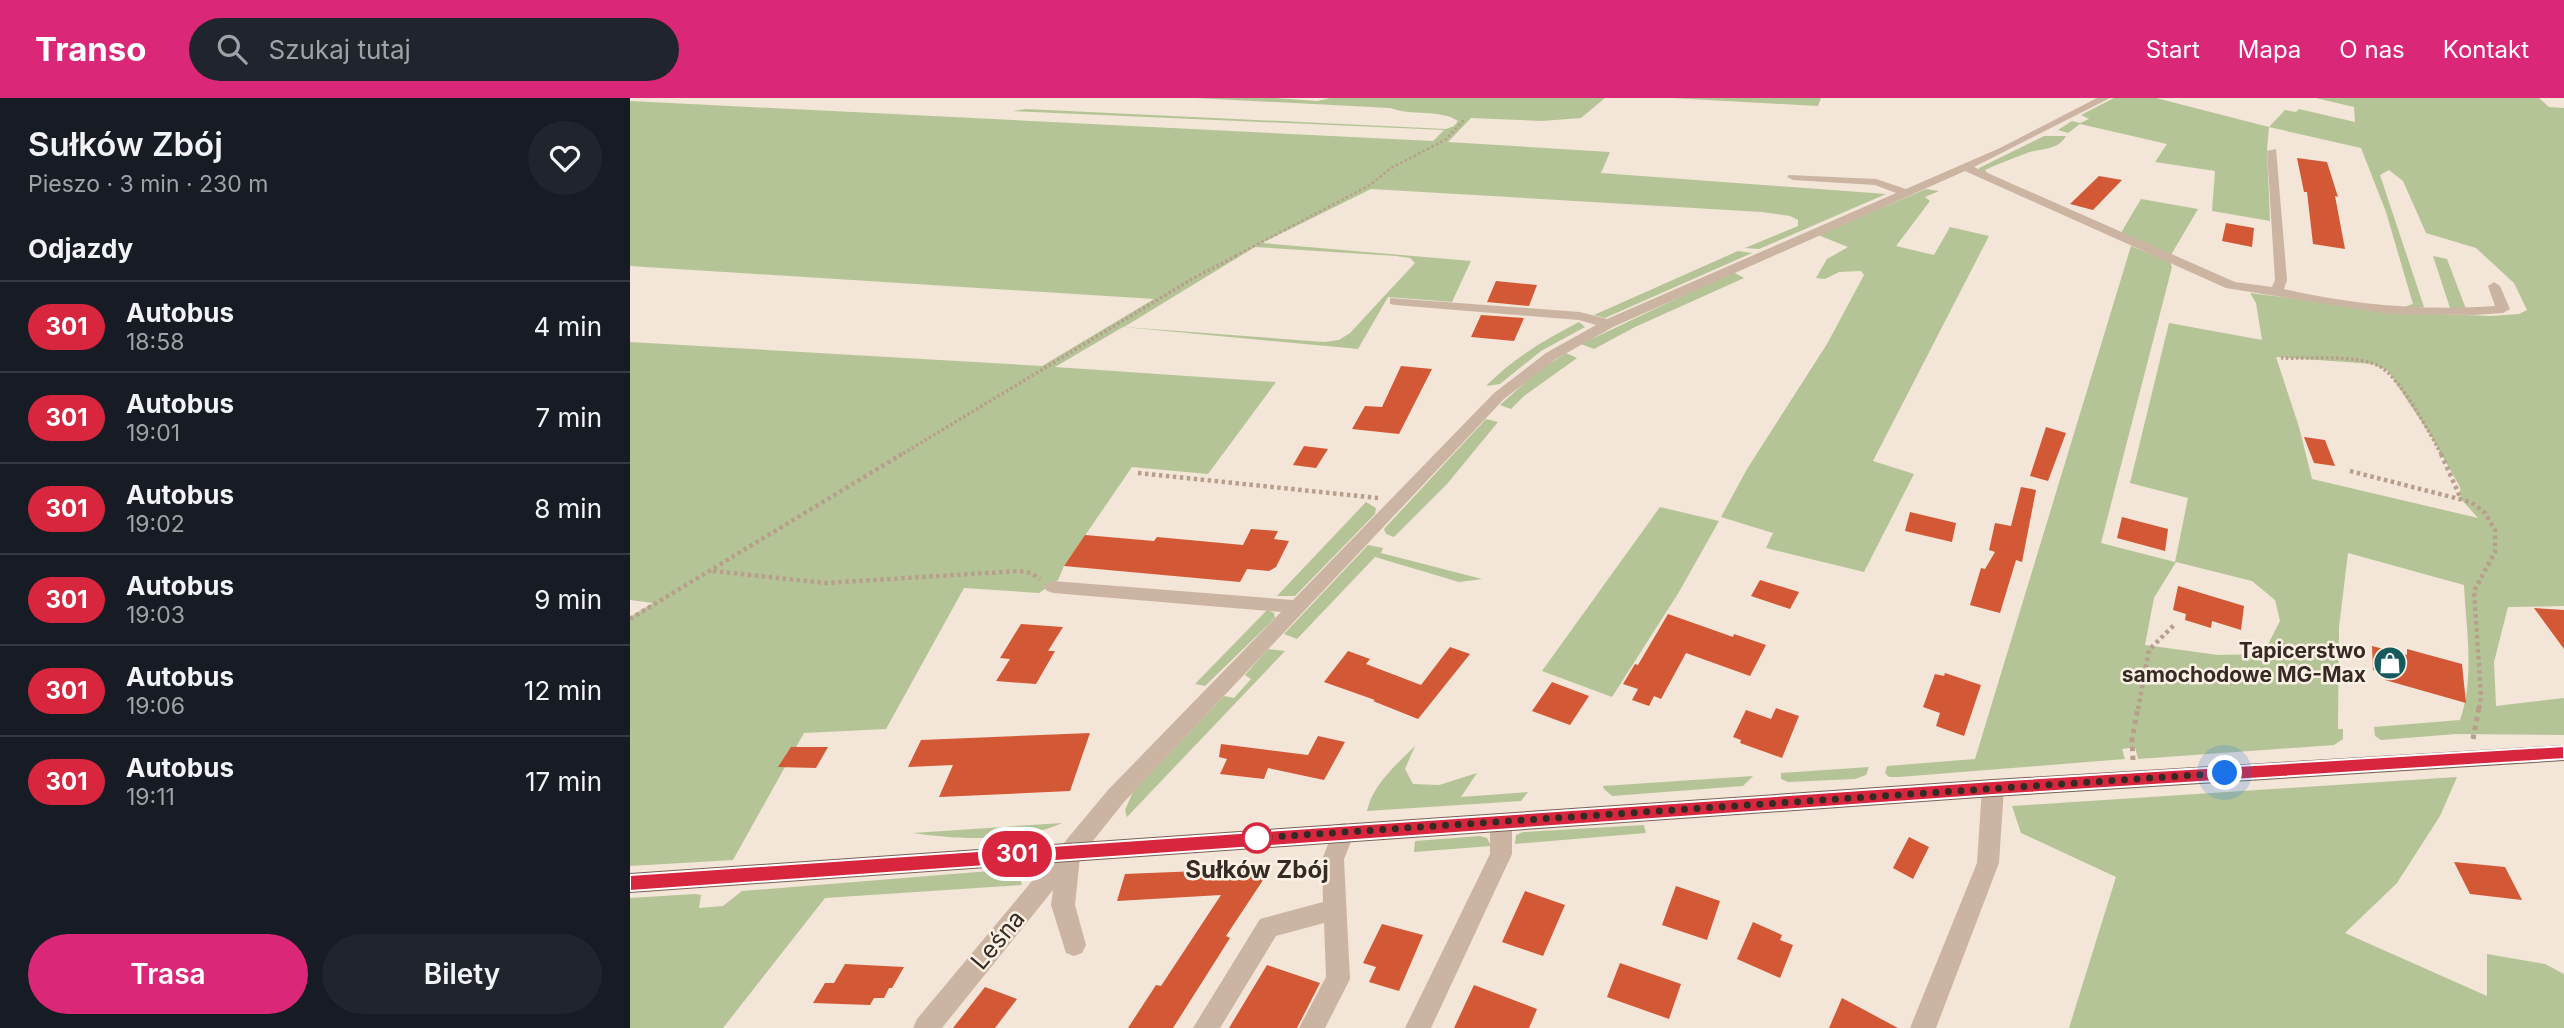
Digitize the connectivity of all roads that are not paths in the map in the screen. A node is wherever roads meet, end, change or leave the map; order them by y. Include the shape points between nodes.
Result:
1 (2105, 98) edge
2 (2272, 151) dead end
3 (1964, 166) junction
4 (1793, 177) dead end
5 (1904, 192) junction
6 (2494, 286) dead end
7 (2277, 291) junction
8 (1395, 301) dead end
9 (1608, 324) junction
10 (1053, 587) road end
11 (1297, 607) junction
12 (2564, 753) edge
13 (1993, 788) junction
14 (1501, 822) junction
15 (1344, 832) junction
16 (1069, 851) junction
17 (630, 883) edge
18 (1335, 909) junction
19 (1074, 945) dead end
20 (926, 1028) edge
21 (1206, 1028) edge
22 (1312, 1028) edge
23 (1418, 1028) edge
24 (1923, 1028) edge

1 - 3 street, Leśna
2 - 7 street via 2281,280
3 - 5 street, Leśna
3 - 7 street via 2231,285
4 - 5 street via 1876,182
5 - 9 street, Leśna
6 - 7 street via 2503,309 2476,312 2354,306
8 - 9 street via 1580,316
9 - 11 street, Leśna via 1527,370
10 - 11 street
11 - 16 street, Leśna via 1115,796
12 - 13 main road
13 - 14 main road
13 - 24 street via 1988,863
14 - 15 main road
14 - 23 street via 1501,854
15 - 16 main road
15 - 18 street via 1334,859
16 - 17 main road
16 - 19 street via 1063,905
16 - 20 street, Leśna
18 - 21 street via 1269,927
18 - 22 street via 1338,979

